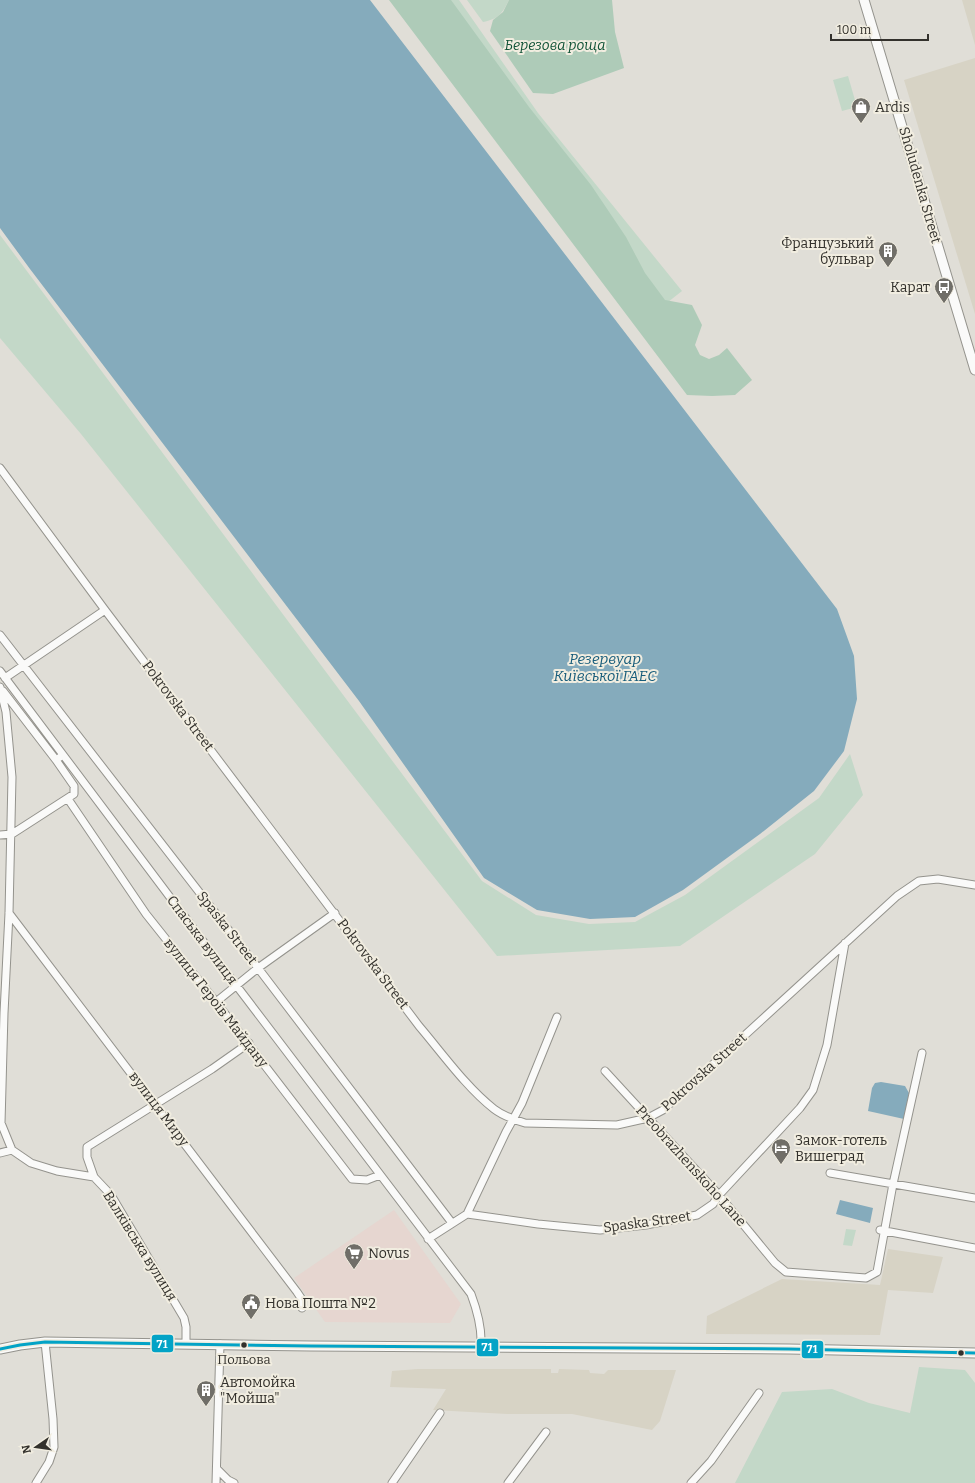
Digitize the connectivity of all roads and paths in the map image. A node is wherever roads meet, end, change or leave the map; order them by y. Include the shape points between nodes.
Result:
1 (864, 0) edge
2 (975, 370) edge
3 (0, 468) edge
4 (106, 610) junction
5 (0, 635) edge
6 (24, 666) junction
7 (0, 671) edge
8 (5, 678) junction
9 (1, 688) edge
10 (63, 755) junction
11 (56, 760) junction
12 (68, 799) junction
13 (12, 834) junction
14 (0, 835) edge
15 (975, 885) edge
16 (9, 913) junction
17 (335, 913) junction
18 (845, 942) junction
19 (258, 968) junction
20 (236, 985) junction
21 (216, 1002) junction
22 (557, 1017) dead end
23 (249, 1044) junction
24 (922, 1053) dead end
25 (605, 1071) dead end
26 (156, 1105) junction
27 (648, 1118) junction
28 (513, 1120) junction
29 (12, 1150) junction
30 (0, 1153) edge
31 (830, 1173) dead end
32 (380, 1175) junction
33 (94, 1177) junction
34 (893, 1184) junction
35 (719, 1195) junction
36 (975, 1198) edge
37 (467, 1214) junction
38 (452, 1223) junction
39 (883, 1231) junction
40 (428, 1239) junction
41 (975, 1248) edge
42 (302, 1308) dead end
43 (45, 1342) junction
44 (186, 1343) junction
45 (220, 1344) junction
46 (481, 1346) junction
47 (0, 1349) edge
48 (975, 1352) edge
49 (759, 1393) dead end
50 (440, 1413) dead end
51 (546, 1432) dead end
52 (217, 1470) junction
53 (36, 1483) edge
54 (216, 1483) edge
55 (234, 1483) edge
56 (392, 1483) edge
57 (508, 1483) edge
58 (691, 1483) edge

1 - 2 main road, Sholudenka Street
3 - 4 street, Pokrovska Street
4 - 6 street
4 - 17 street, Pokrovska Street
5 - 6 street, Spaska Street
6 - 8 street
6 - 19 street, Spaska Street
7 - 8 street, Спаська вулиця
8 - 10 street, Спаська вулиця
9 - 11 street
9 - 13 street via 6,712 12,777
10 - 11 street
10 - 20 street, Спаська вулиця
11 - 12 street via 74,786 74,794
12 - 13 street
12 - 21 street, вулиця Героїв Майдану via 146,914
13 - 14 street
13 - 16 street
15 - 18 street, Pokrovska Street via 938,879 919,881 897,896
16 - 26 street, вулиця Миру
16 - 29 street via 0,1123
17 - 19 street
17 - 28 street, Pokrovska Street via 419,1026 453,1066 495,1110
18 - 27 street, Pokrovska Street via 663,1110
18 - 35 street, Spaska Street via 826,1045 813,1090 800,1108
19 - 20 street
19 - 38 street, Spaska Street
20 - 21 street
20 - 32 street, Спаська вулиця
21 - 23 street, вулиця Героїв Майдану
22 - 28 street
23 - 26 street
23 - 32 street, вулиця Героїв Майдану via 352,1179 367,1180
24 - 34 street
25 - 27 street, Preobrazhenskoho Lane
26 - 33 street via 87,1147 87,1157
26 - 42 street, вулиця Миру via 297,1292 301,1298
27 - 28 street, Pokrovska Street via 617,1124 525,1123
27 - 35 street, Preobrazhenskoho Lane
28 - 37 street
29 - 30 street
29 - 33 street, Валківська вулиця via 31,1163 57,1171
31 - 34 street
32 - 40 street, Спаська вулиця
33 - 44 street, Валківська вулиця via 111,1195 178,1306 186,1327
34 - 36 street
34 - 39 street
35 - 37 street, Spaska Street via 713,1204 697,1215 646,1225 600,1230
35 - 39 street, Preobrazhenskoho Lane via 775,1263 786,1272 866,1278 877,1272
37 - 38 street
38 - 40 street
39 - 41 street
40 - 46 street, Спаська вулиця via 471,1294
43 - 44 main road
43 - 47 main road
43 - 53 street via 54,1448 50,1462
44 - 45 main road
45 - 46 main road
45 - 52 street
46 - 48 main road
49 - 58 street via 711,1461
50 - 56 street
51 - 57 street
52 - 54 street
52 - 55 street

